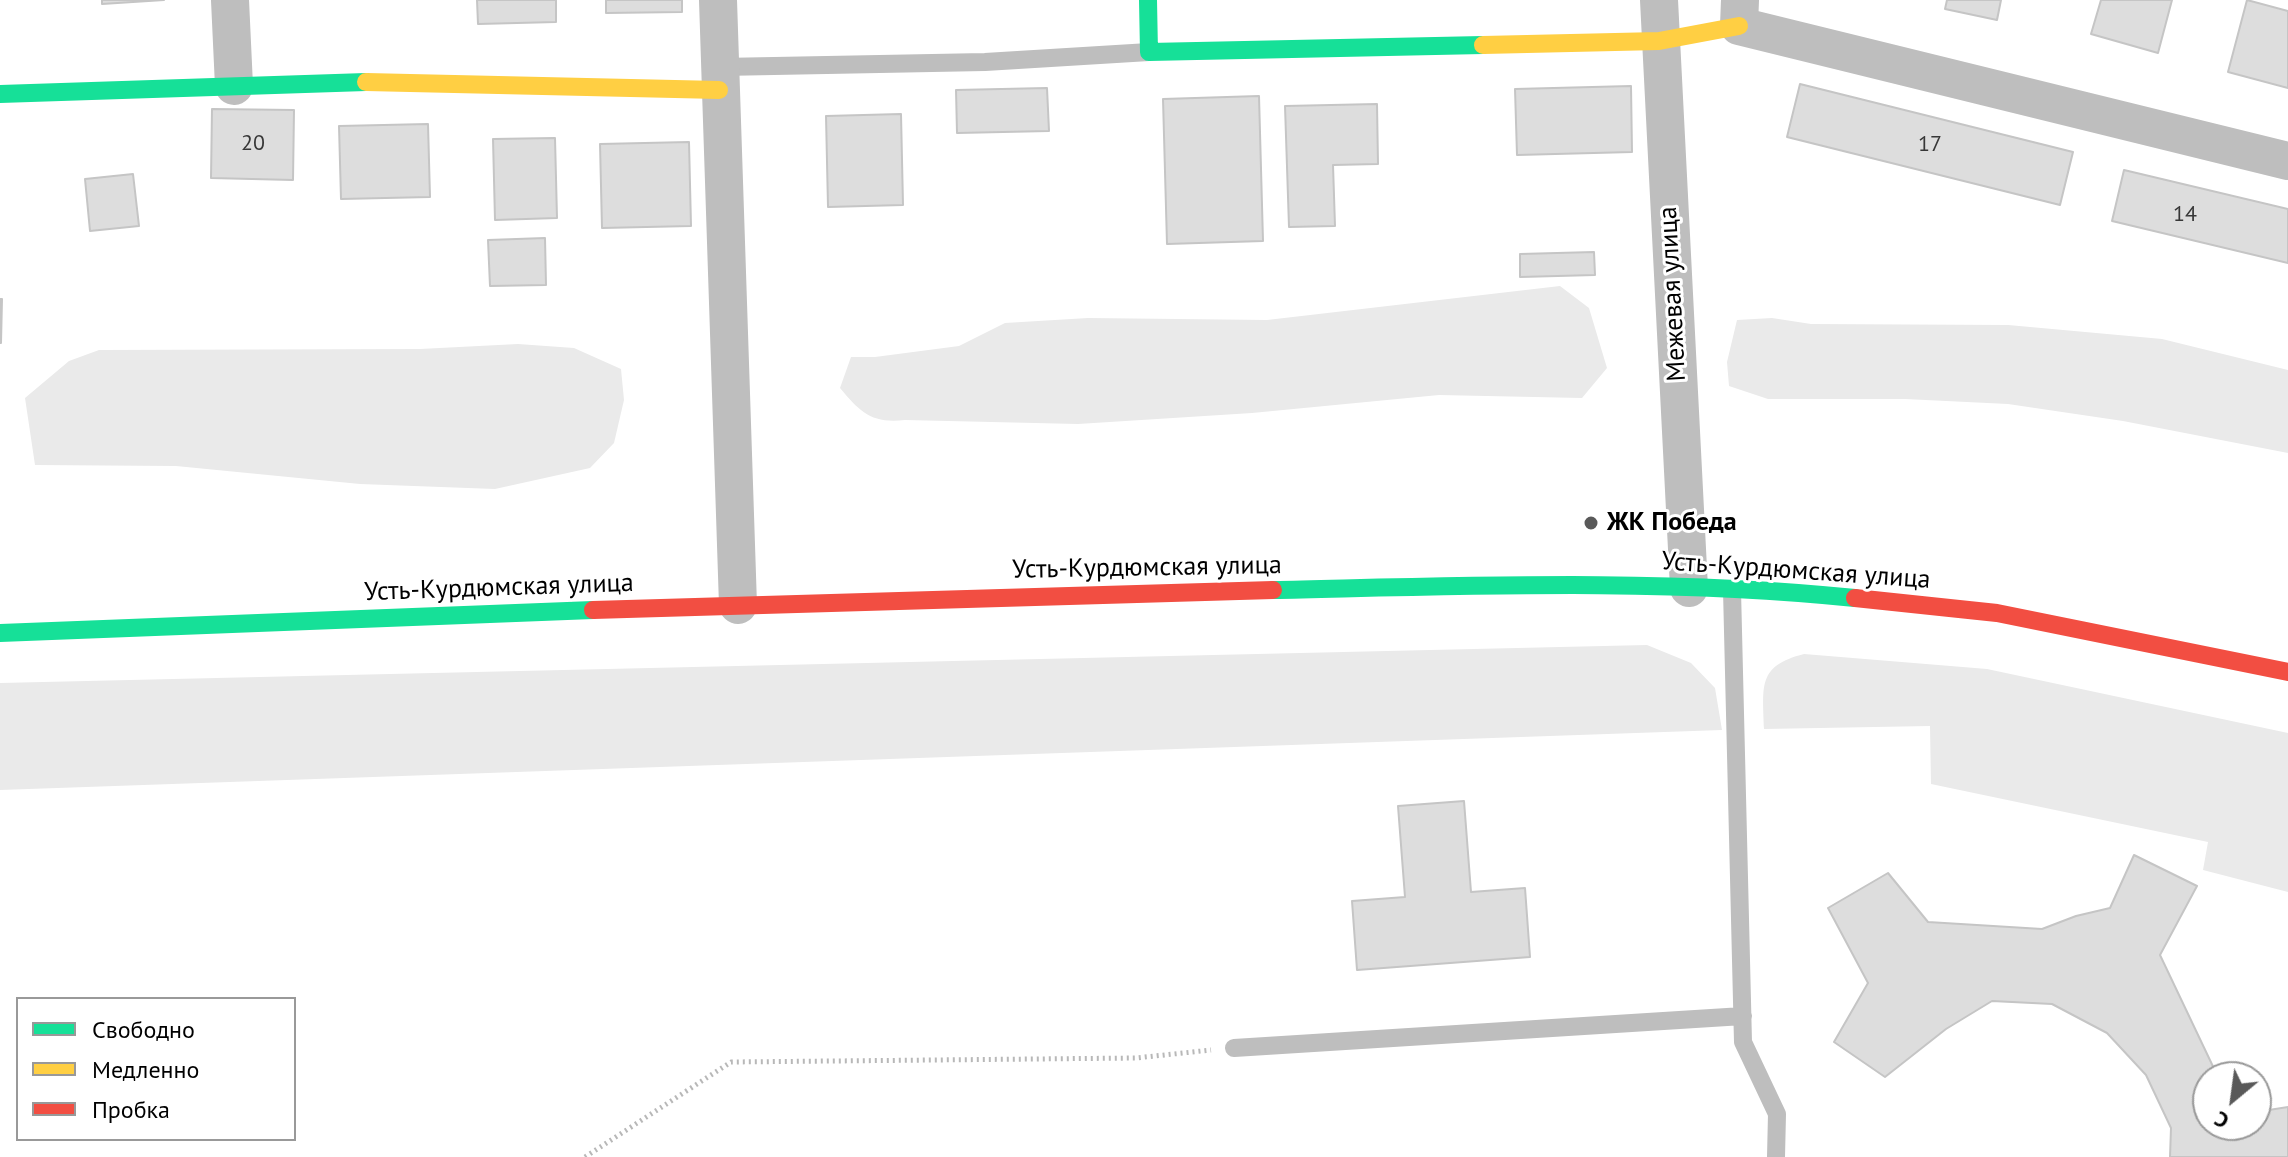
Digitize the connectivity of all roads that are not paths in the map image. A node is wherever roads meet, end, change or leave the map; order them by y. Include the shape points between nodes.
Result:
1 (230, 0) edge
2 (718, 0) edge
3 (1148, 0) edge
4 (1659, 0) edge
5 (1740, 13) edge
6 (1659, 41) junction
7 (1149, 52) junction
8 (720, 79) junction
9 (234, 86) junction
10 (0, 94) edge
11 (2288, 161) edge
12 (1689, 588) junction
13 (1732, 590) junction
14 (738, 605) junction
15 (12, 617) dead end
16 (37, 632) junction
17 (0, 633) edge
18 (2288, 672) edge
19 (1743, 1016) junction
20 (1234, 1048) road end
21 (1776, 1157) edge

1 - 9 street
2 - 8 street
3 - 7 main road
4 - 6 street, Межевая улица
5 - 6 main road
5 - 11 street
6 - 7 main road
6 - 12 street, Межевая улица
7 - 8 lane
8 - 9 main road
8 - 14 street
9 - 10 main road
12 - 13 main road, Усть-Курдюмская улица
12 - 14 main road, Усть-Курдюмская улица via 1475,586
13 - 18 main road, Усть-Курдюмская улица via 1997,613
13 - 19 lane
14 - 16 main road, Усть-Курдюмская улица
15 - 16 main road
16 - 17 main road, Усть-Курдюмская улица
19 - 20 lane
19 - 21 lane via 1743,1042 1777,1114

